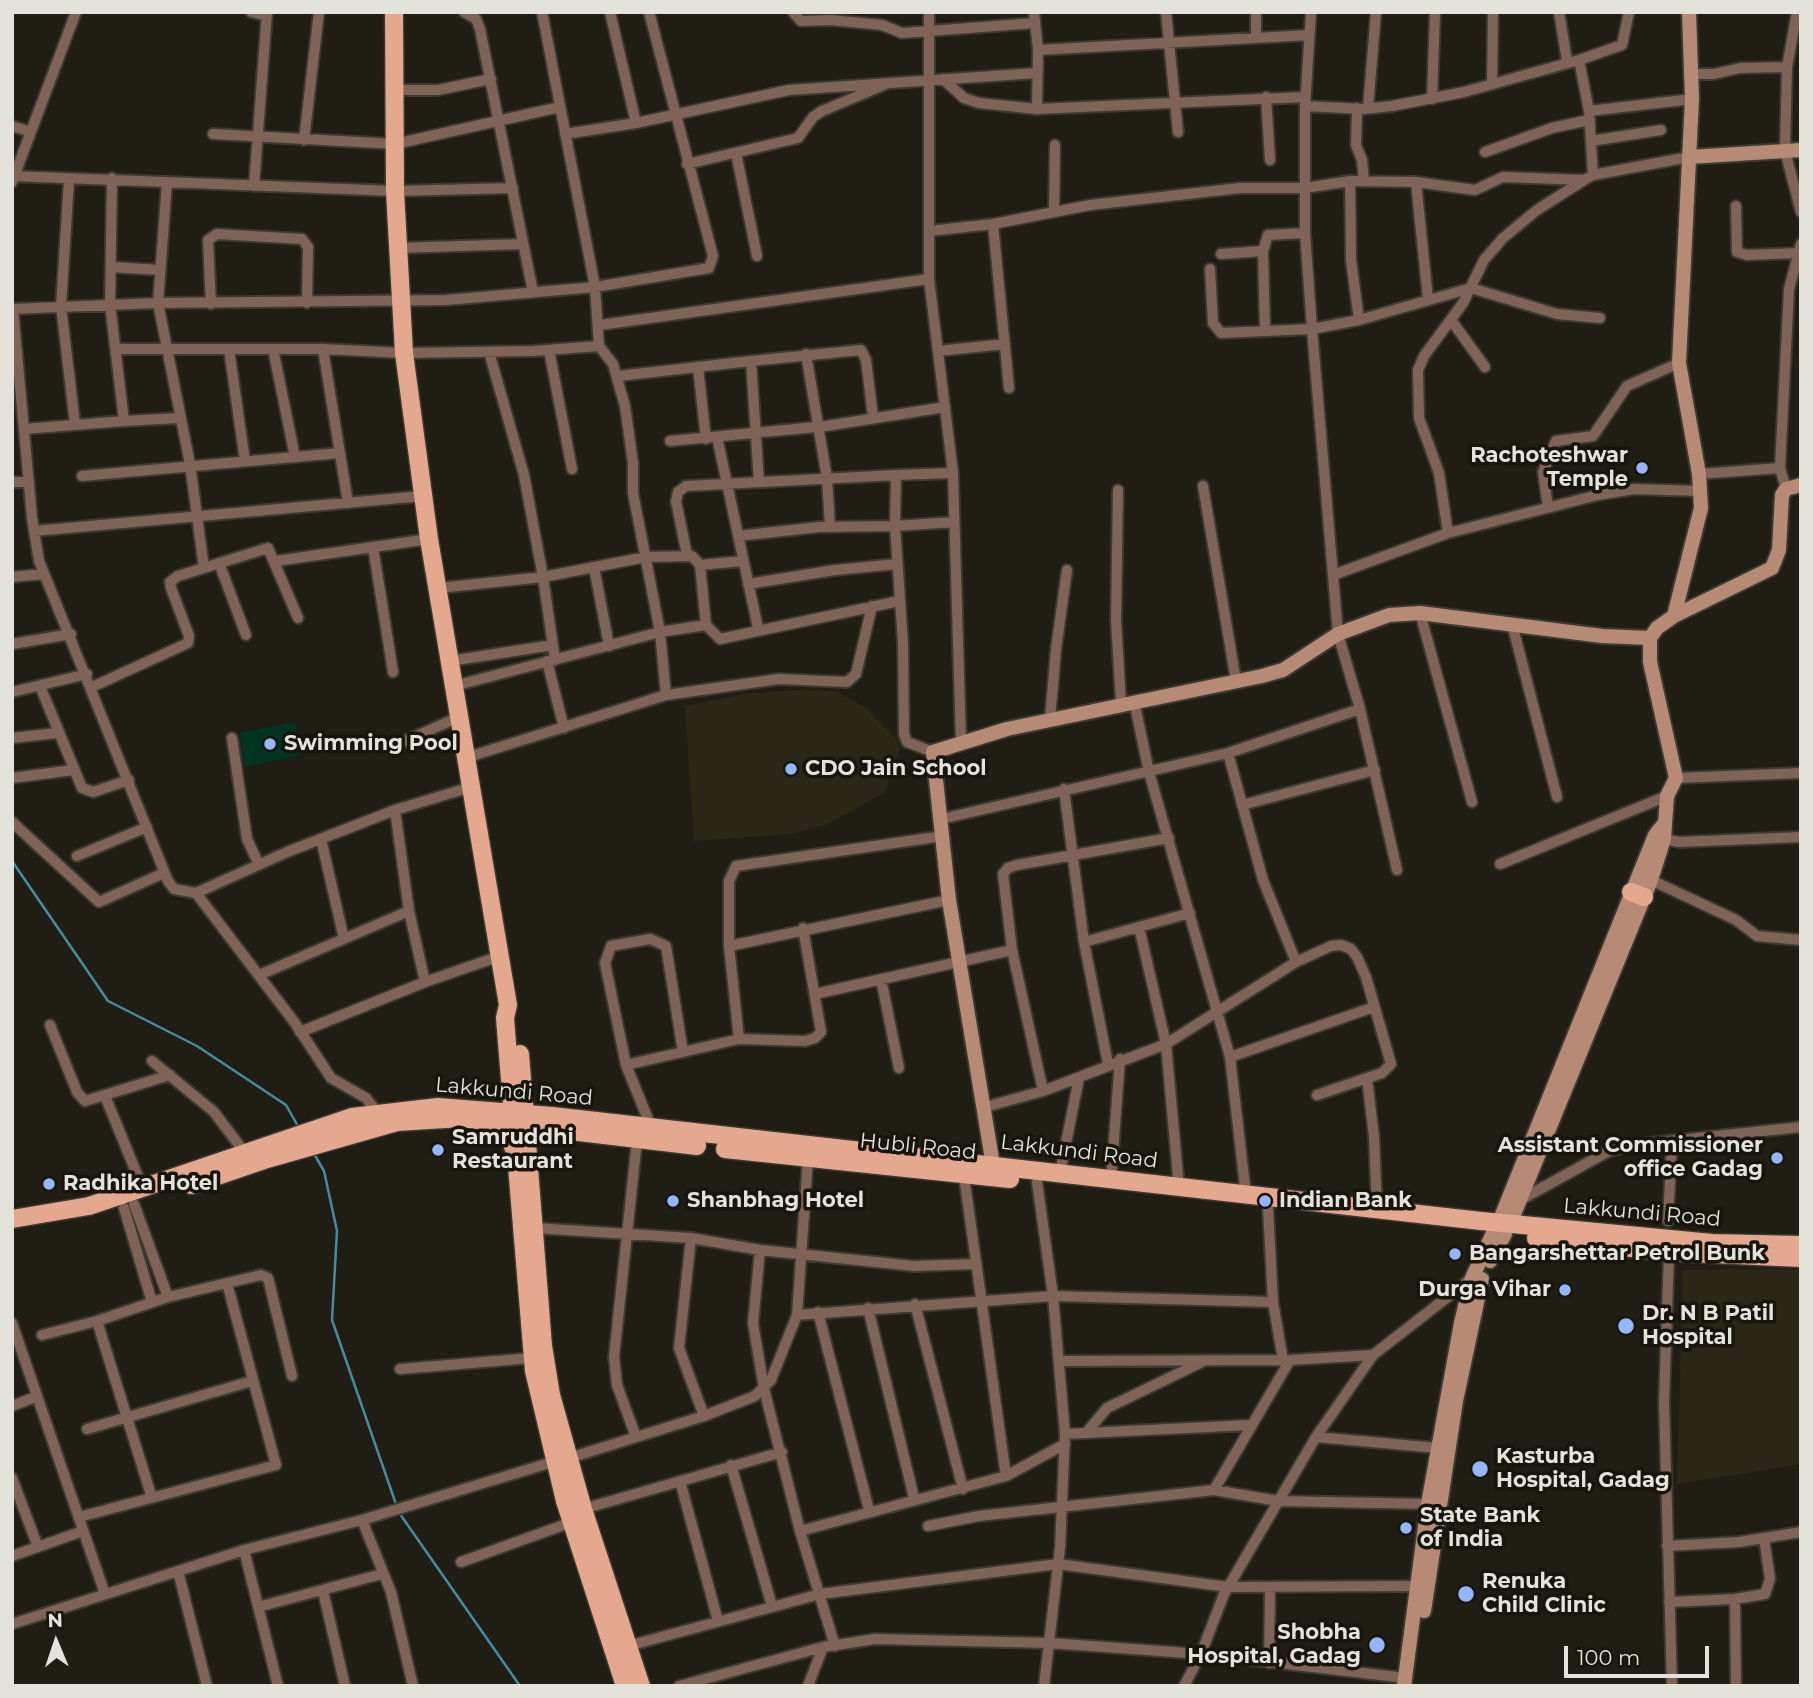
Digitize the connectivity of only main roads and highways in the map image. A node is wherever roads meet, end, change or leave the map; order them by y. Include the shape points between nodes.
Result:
1 (394, 12) edge
2 (1689, 12) edge
3 (1801, 150) edge
4 (1689, 157) junction
5 (1801, 485) edge
6 (1674, 616) junction
7 (1650, 638) junction
8 (1663, 832) junction
9 (1642, 890) junction
10 (518, 1085) junction
11 (482, 1115) junction
12 (521, 1120) junction
13 (359, 1123) junction
14 (554, 1124) junction
15 (270, 1152) junction
16 (523, 1154) junction
17 (993, 1165) junction
18 (134, 1200) junction
19 (12, 1219) edge
20 (1502, 1228) junction
21 (12, 1231) edge
22 (1801, 1245) edge
23 (1801, 1258) edge
24 (562, 1460) junction
25 (578, 1516) junction
26 (1408, 1683) edge
27 (625, 1686) edge
28 (641, 1686) edge

1 - 10 main road via 395,191 404,353 429,539
2 - 4 main road
3 - 4 main road
4 - 6 main road via 1679,363 1701,491 1697,532
5 - 6 main road via 1786,489 1781,503 1779,550 1772,568
6 - 7 main road
7 - 8 main road via 1650,662 1676,778 1667,796
7 - 17 main road via 1420,613 1389,615 1338,634 1283,670 1050,719 933,751 949,900
8 - 9 main road
8 - 9 main road via 1655,835
9 - 20 main road
9 - 20 main road via 1522,1199
10 - 11 main road
10 - 12 main road
10 - 14 main road
11 - 12 main road, Hubli Road
11 - 13 main road, Hubli Road
11 - 13 main road, Lakkundi Road via 438,1107 377,1112
11 - 16 main road
12 - 14 main road, Hubli Road
12 - 16 main road
13 - 15 main road
14 - 16 main road
14 - 17 main road, Lakkundi Road via 652,1129
14 - 20 main road, Hubli Road via 637,1140 1268,1209
15 - 18 main road
15 - 18 main road via 245,1153 167,1181
16 - 24 main road via 535,1228 546,1369
16 - 24 main road via 532,1357
17 - 20 main road, Lakkundi Road via 1377,1209
18 - 19 main road
18 - 21 main road
20 - 22 main road, Lakkundi Road
20 - 23 main road, Hubli Road via 1669,1252
20 - 26 main road via 1478,1290
20 - 26 main road via 1472,1278 1428,1504
24 - 25 main road
25 - 27 main road
25 - 28 main road

